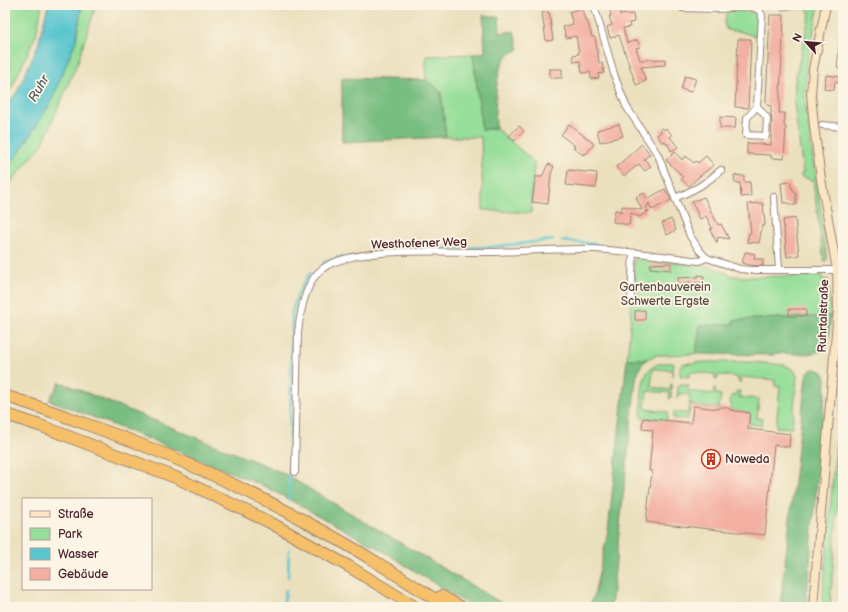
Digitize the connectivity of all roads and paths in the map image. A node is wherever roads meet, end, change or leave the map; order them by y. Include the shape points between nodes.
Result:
1 (594, 5) edge
2 (679, 5) edge
3 (741, 5) edge
4 (747, 5) edge
5 (826, 5) edge
6 (843, 37) edge
7 (841, 66) dead end
8 (757, 106) junction
9 (822, 125) dead end
10 (843, 127) edge
11 (721, 170) dead end
12 (774, 197) dead end
13 (675, 198) junction
14 (633, 253) junction
15 (707, 258) junction
16 (779, 269) junction
17 (837, 270) junction
18 (631, 298) dead end
19 (5, 396) edge
20 (5, 414) edge
21 (296, 472) dead end
22 (388, 569) junction
23 (415, 607) edge
24 (447, 607) edge
25 (461, 607) edge
26 (813, 607) edge

1 - 13 street via 626,106 658,155
2 - 3 street via 682,8 710,9
4 - 8 street via 759,10 762,15
5 - 17 main road, Ruhrtalstraße via 812,69 811,94 820,172
6 - 7 street
8 - 8 street via 767,118 766,136 746,135 747,118
9 - 10 street
11 - 13 street via 698,188
12 - 16 street
13 - 15 street via 690,236
14 - 15 street, Westhofener Weg via 699,261
14 - 18 street
14 - 21 street, Westhofener Weg via 595,249 413,252 343,259 321,269 307,291 300,310
15 - 16 street via 740,269
16 - 17 street
17 - 26 main road, Ruhrtalstraße via 838,309
19 - 22 highway via 138,442 205,472 310,524
20 - 23 highway via 177,478 222,499 348,566
22 - 24 highway
22 - 25 highway

